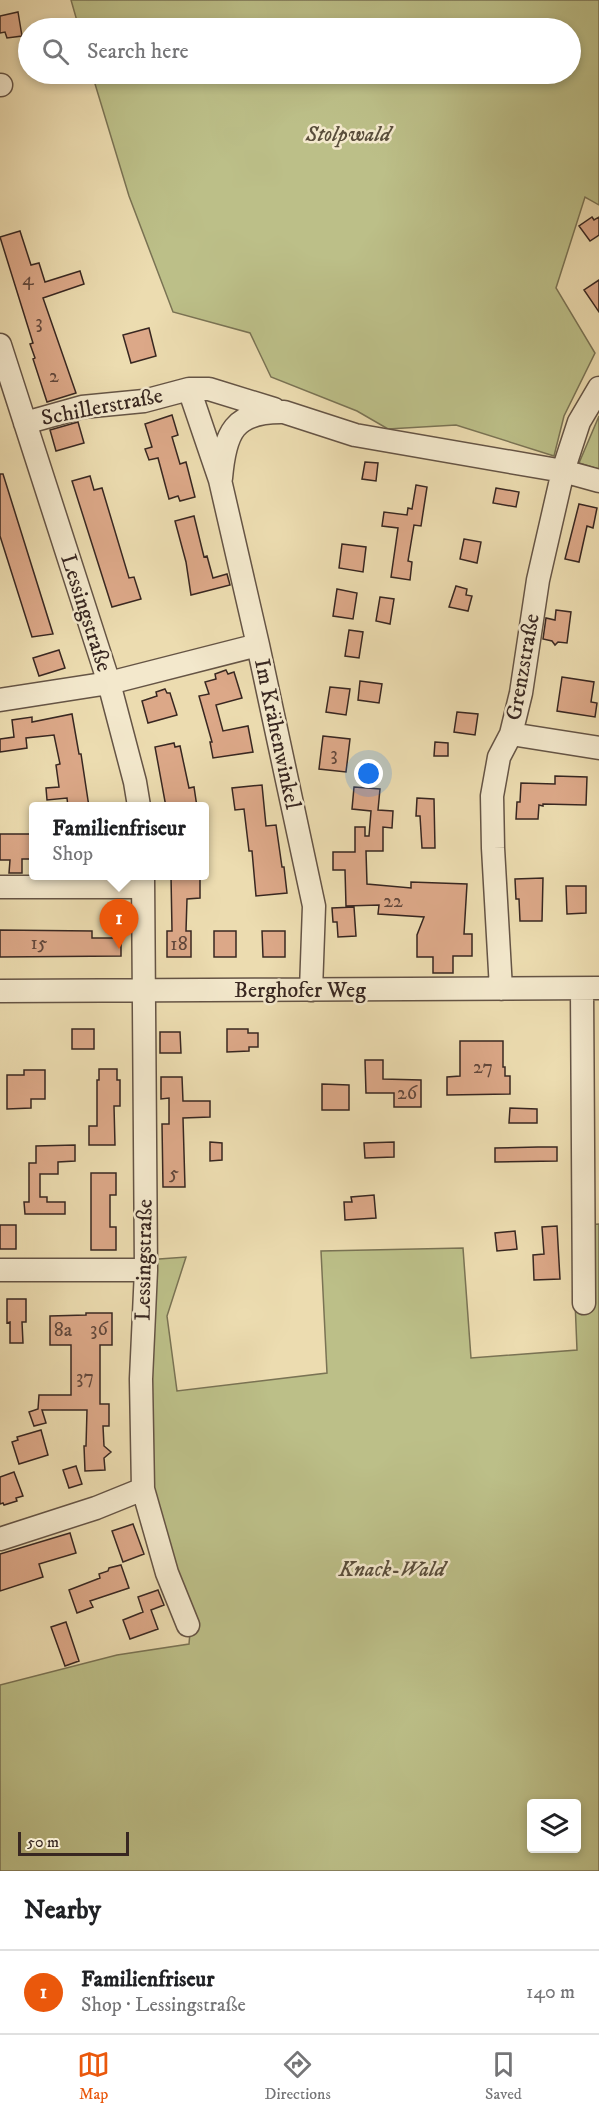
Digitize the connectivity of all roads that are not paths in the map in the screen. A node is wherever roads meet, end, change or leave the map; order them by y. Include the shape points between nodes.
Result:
1 (0, 345) edge
2 (599, 388) edge
3 (189, 389) junction
4 (7, 394) edge
5 (284, 412) junction
6 (24, 423) junction
7 (563, 471) junction
8 (220, 480) junction
9 (599, 481) edge
10 (258, 645) junction
11 (109, 683) junction
12 (0, 700) edge
13 (511, 734) junction
14 (599, 748) edge
15 (138, 802) edge
16 (143, 881) edge
17 (0, 887) edge
18 (590, 988) edge
19 (501, 989) junction
20 (311, 990) junction
21 (0, 991) edge
22 (144, 991) junction
23 (0, 1270) edge
24 (146, 1270) junction
25 (584, 1304) dead end
26 (143, 1489) junction
27 (0, 1539) edge
28 (188, 1624) dead end

1 - 4 street, Schillerstraße
2 - 7 street, Grenzstraße via 579,422
3 - 5 street via 209,389
3 - 6 street, Schillerstraße via 144,401 82,407
3 - 8 street, Im Krähenwinkel
4 - 6 street, Schillerstraße
5 - 7 street, Im Krähenwinkel via 355,435
5 - 8 street, Im Krähenwinkel via 249,416 234,427
6 - 11 street, Lessingstraße
7 - 9 street, Im Krähenwinkel
7 - 13 street, Grenzstraße via 538,580
8 - 10 street, Im Krähenwinkel
10 - 11 street
10 - 20 street, Im Krähenwinkel via 314,906
11 - 12 street
11 - 15 street, Lessingstraße
13 - 14 street
13 - 19 street, Grenzstraße via 499,757 492,796
16 - 17 street, Lessingstraße
16 - 22 street, Lessingstraße
18 - 19 street, Berghofer Weg
18 - 25 street
19 - 20 street, Berghofer Weg
20 - 22 street, Berghofer Weg
21 - 22 street, Berghofer Weg
22 - 24 street, Lessingstraße
23 - 24 street
24 - 26 street, Lessingstraße via 141,1379
26 - 27 street
26 - 28 street, Lessingstraße via 167,1572

